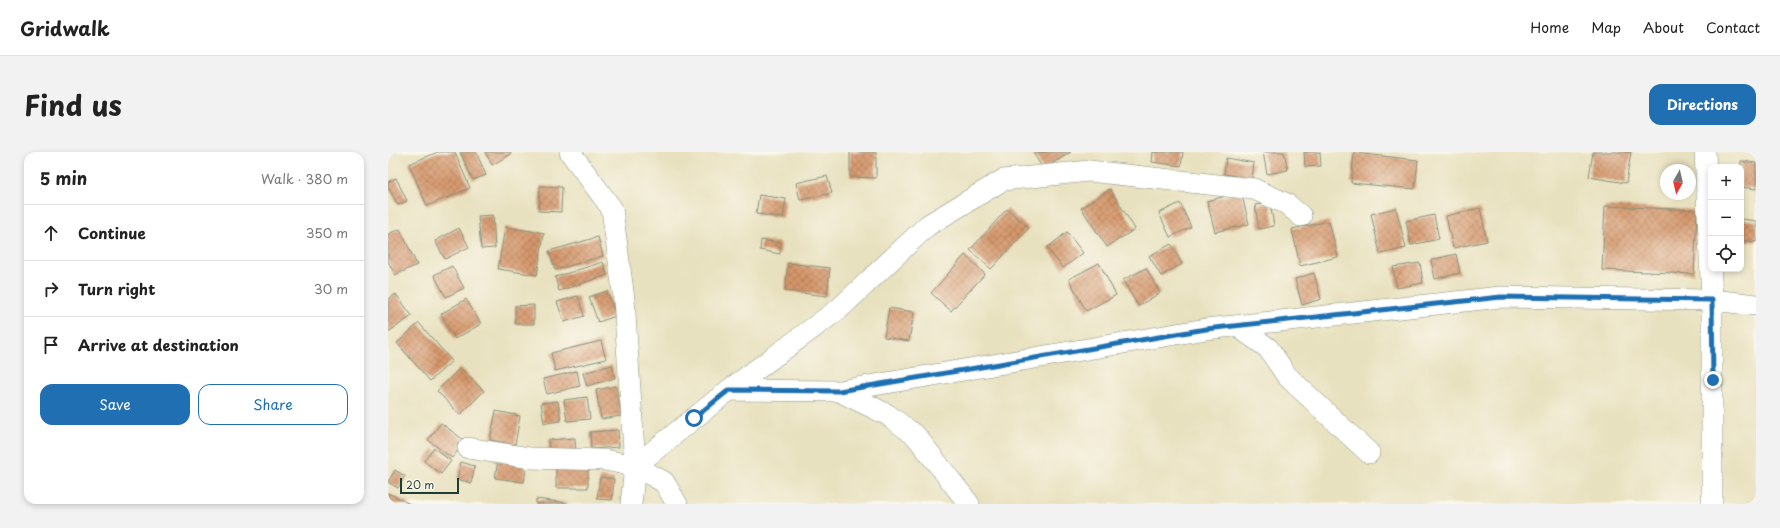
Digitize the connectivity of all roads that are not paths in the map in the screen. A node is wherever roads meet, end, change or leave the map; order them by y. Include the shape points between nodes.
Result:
1 (570, 152) edge
2 (1705, 152) edge
3 (1301, 216) dead end
4 (1712, 300) junction
5 (1756, 305) edge
6 (1237, 326) junction
7 (729, 390) junction
8 (839, 391) junction
9 (468, 448) dead end
10 (1369, 453) dead end
11 (635, 466) junction
12 (631, 504) edge
13 (677, 504) edge
14 (969, 504) edge
15 (1712, 504) edge

1 - 11 street via 612,209 624,298
2 - 4 street
3 - 7 street via 1287,204 1254,189 1089,171 1003,180 928,225 840,308
4 - 5 street
4 - 6 street via 1501,297
4 - 15 street
6 - 8 street via 1206,329
6 - 10 street via 1268,348 1287,376
7 - 8 street
7 - 11 street
8 - 14 street via 888,415 916,436
9 - 11 street via 530,458 605,460
11 - 12 street
11 - 13 street via 664,482

